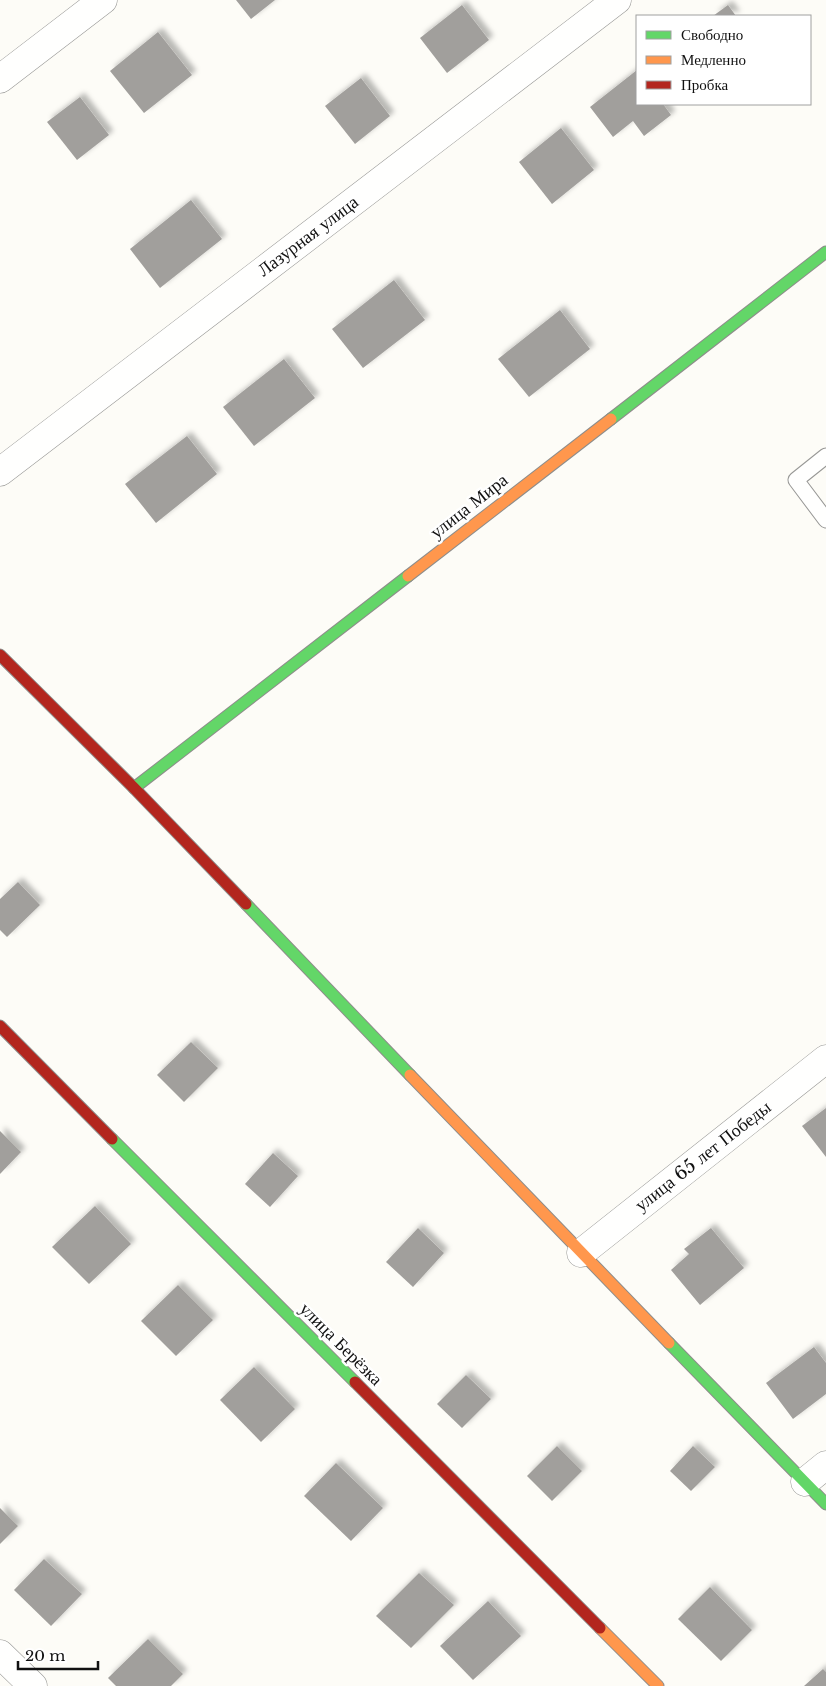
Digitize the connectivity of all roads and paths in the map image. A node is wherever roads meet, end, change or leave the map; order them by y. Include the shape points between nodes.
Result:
1 (103, 0) edge
2 (617, 0) edge
3 (0, 79) edge
4 (826, 252) edge
5 (826, 456) edge
6 (0, 472) edge
7 (826, 520) edge
8 (0, 655) edge
9 (134, 788) junction
10 (0, 1026) edge
11 (826, 1059) edge
12 (581, 1253) junction
13 (816, 1474) edge
14 (826, 1504) edge
15 (0, 1654) edge
16 (33, 1686) edge
17 (658, 1686) edge

1 - 3 street
2 - 6 street, Лазурная улица
4 - 9 street, улица Мира
5 - 7 lane via 796,480
8 - 9 street
9 - 12 street
10 - 17 street, улица Берёзка
11 - 12 street, улица 65 лет Победы
12 - 13 street
13 - 14 street
15 - 16 street

